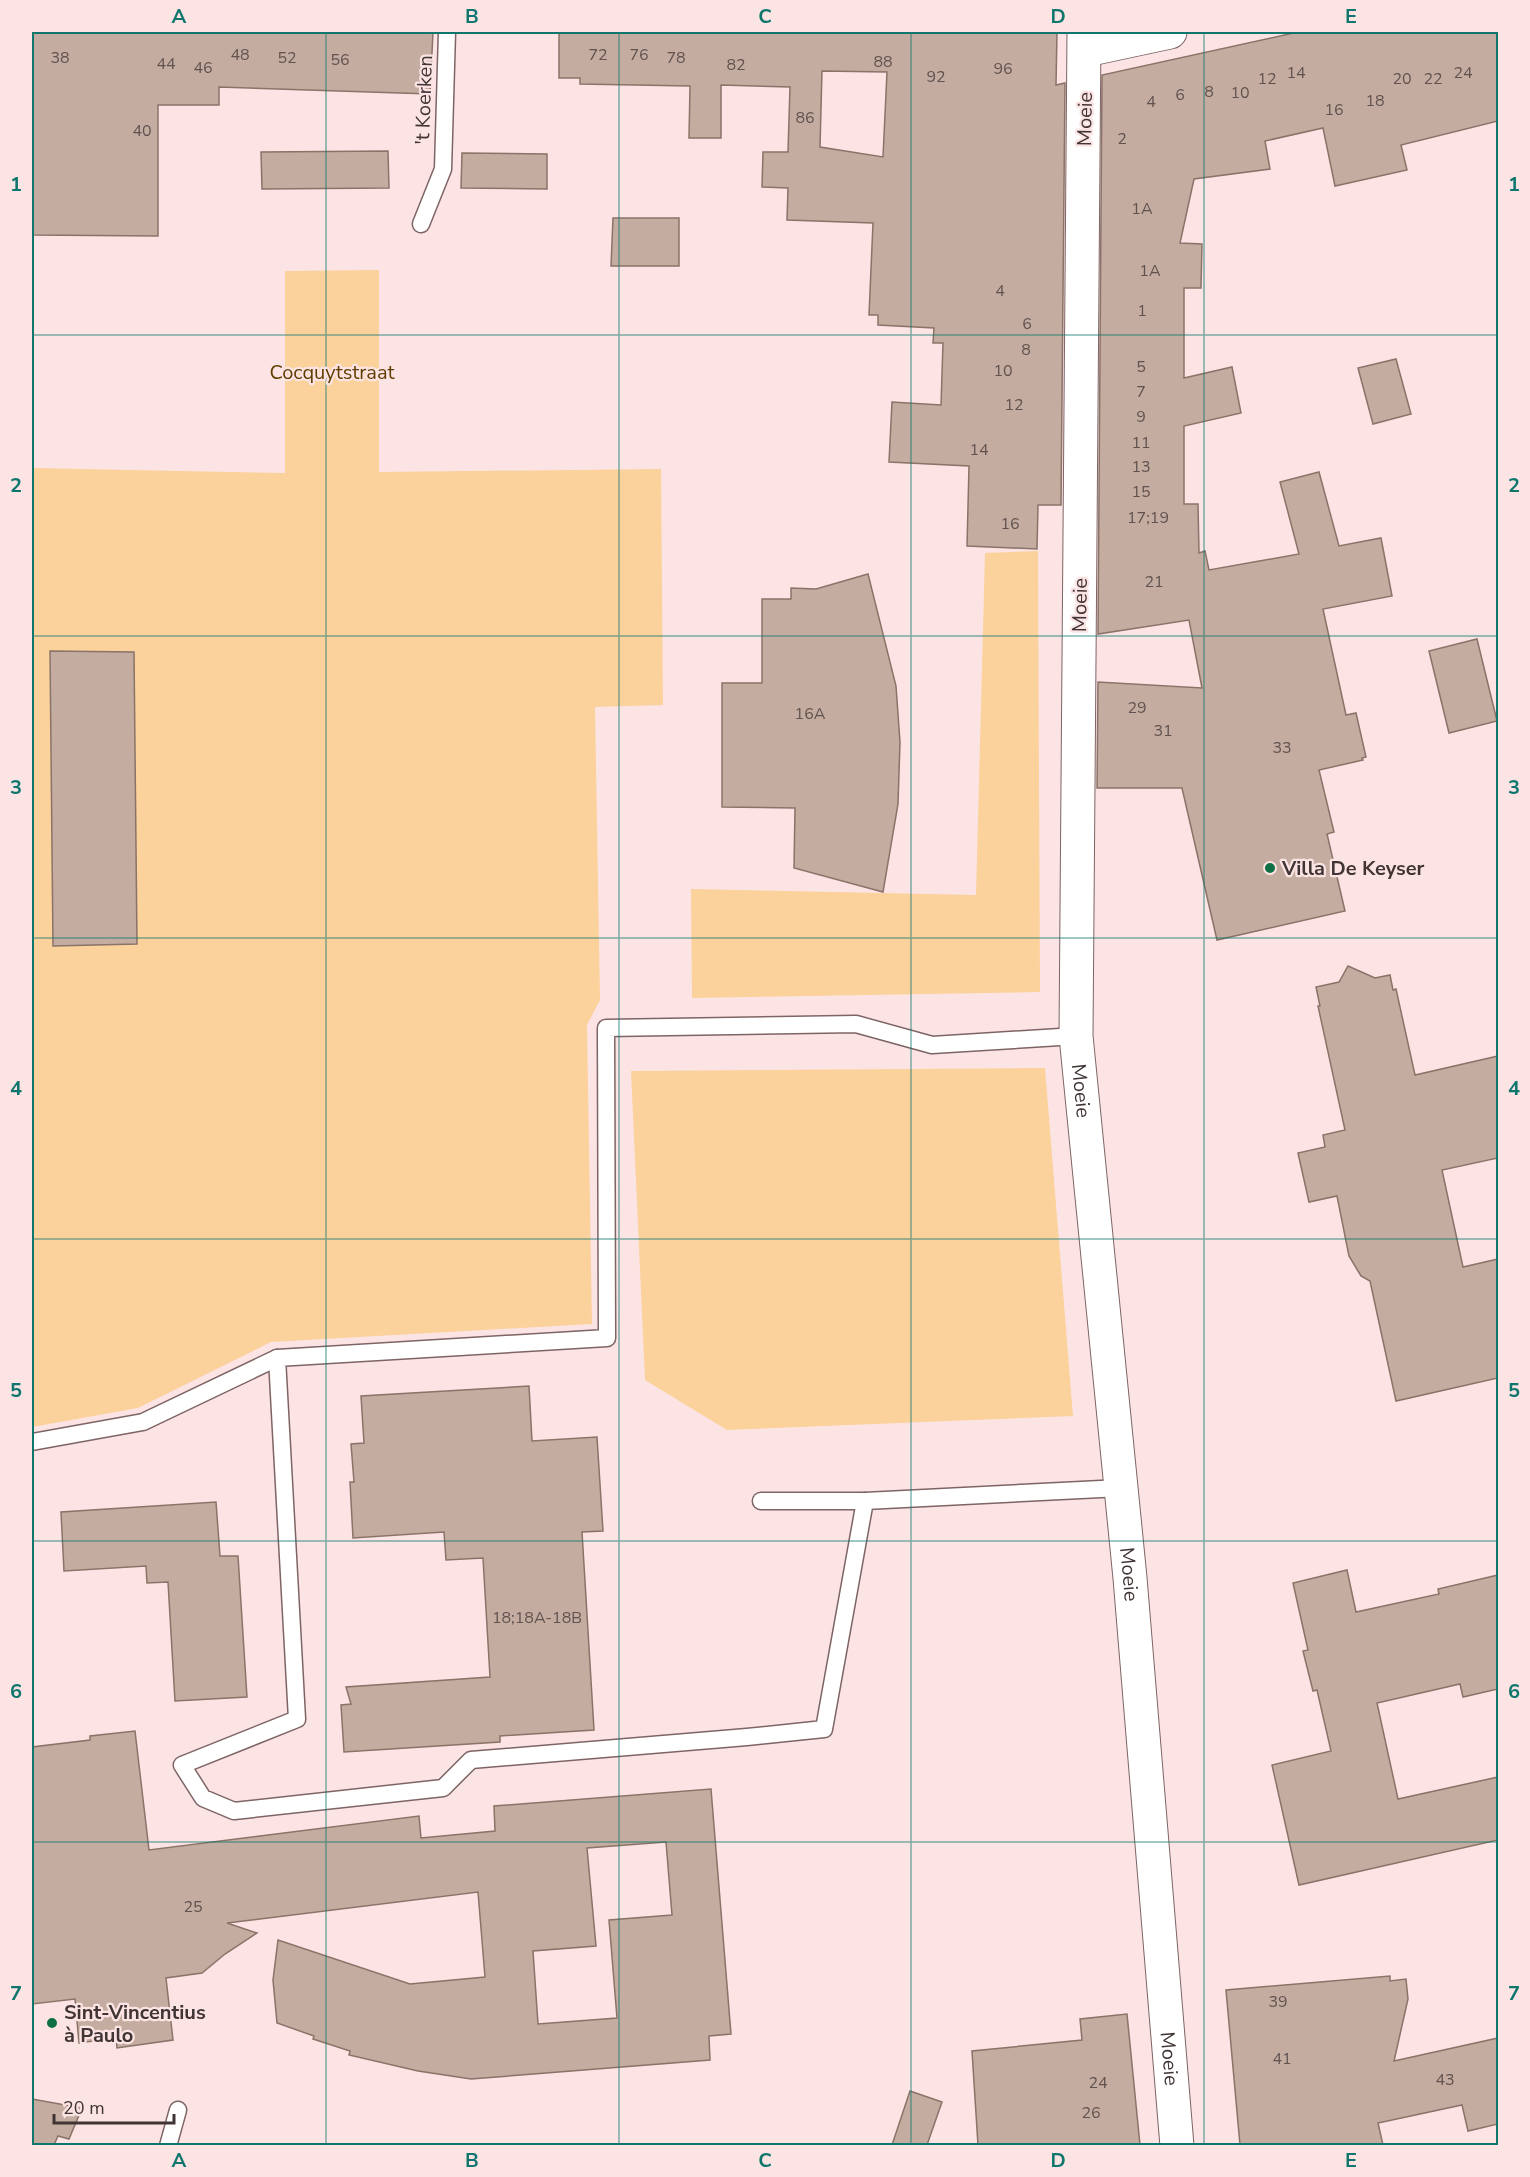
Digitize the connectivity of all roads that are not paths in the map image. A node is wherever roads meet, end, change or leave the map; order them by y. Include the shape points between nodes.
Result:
1 (447, 32) edge
2 (1170, 32) edge
3 (1085, 41) edge
4 (421, 224) dead end
5 (1076, 1036) junction
6 (277, 1358) junction
7 (32, 1442) edge
8 (1121, 1488) junction
9 (761, 1501) dead end
10 (865, 1501) junction
11 (178, 2110) dead end
12 (168, 2145) edge
13 (1177, 2145) edge

1 - 4 lane, 't Koerken via 442,169
2 - 3 street
3 - 5 street, Moeie
5 - 6 lane via 932,1045 856,1024 606,1028 607,1338
5 - 8 street, Moeie
6 - 7 lane via 142,1422
6 - 10 lane via 297,1719 182,1765 203,1798 234,1811 443,1788 471,1760 824,1729
8 - 10 lane
8 - 13 street, Moeie
9 - 10 lane
11 - 12 lane

